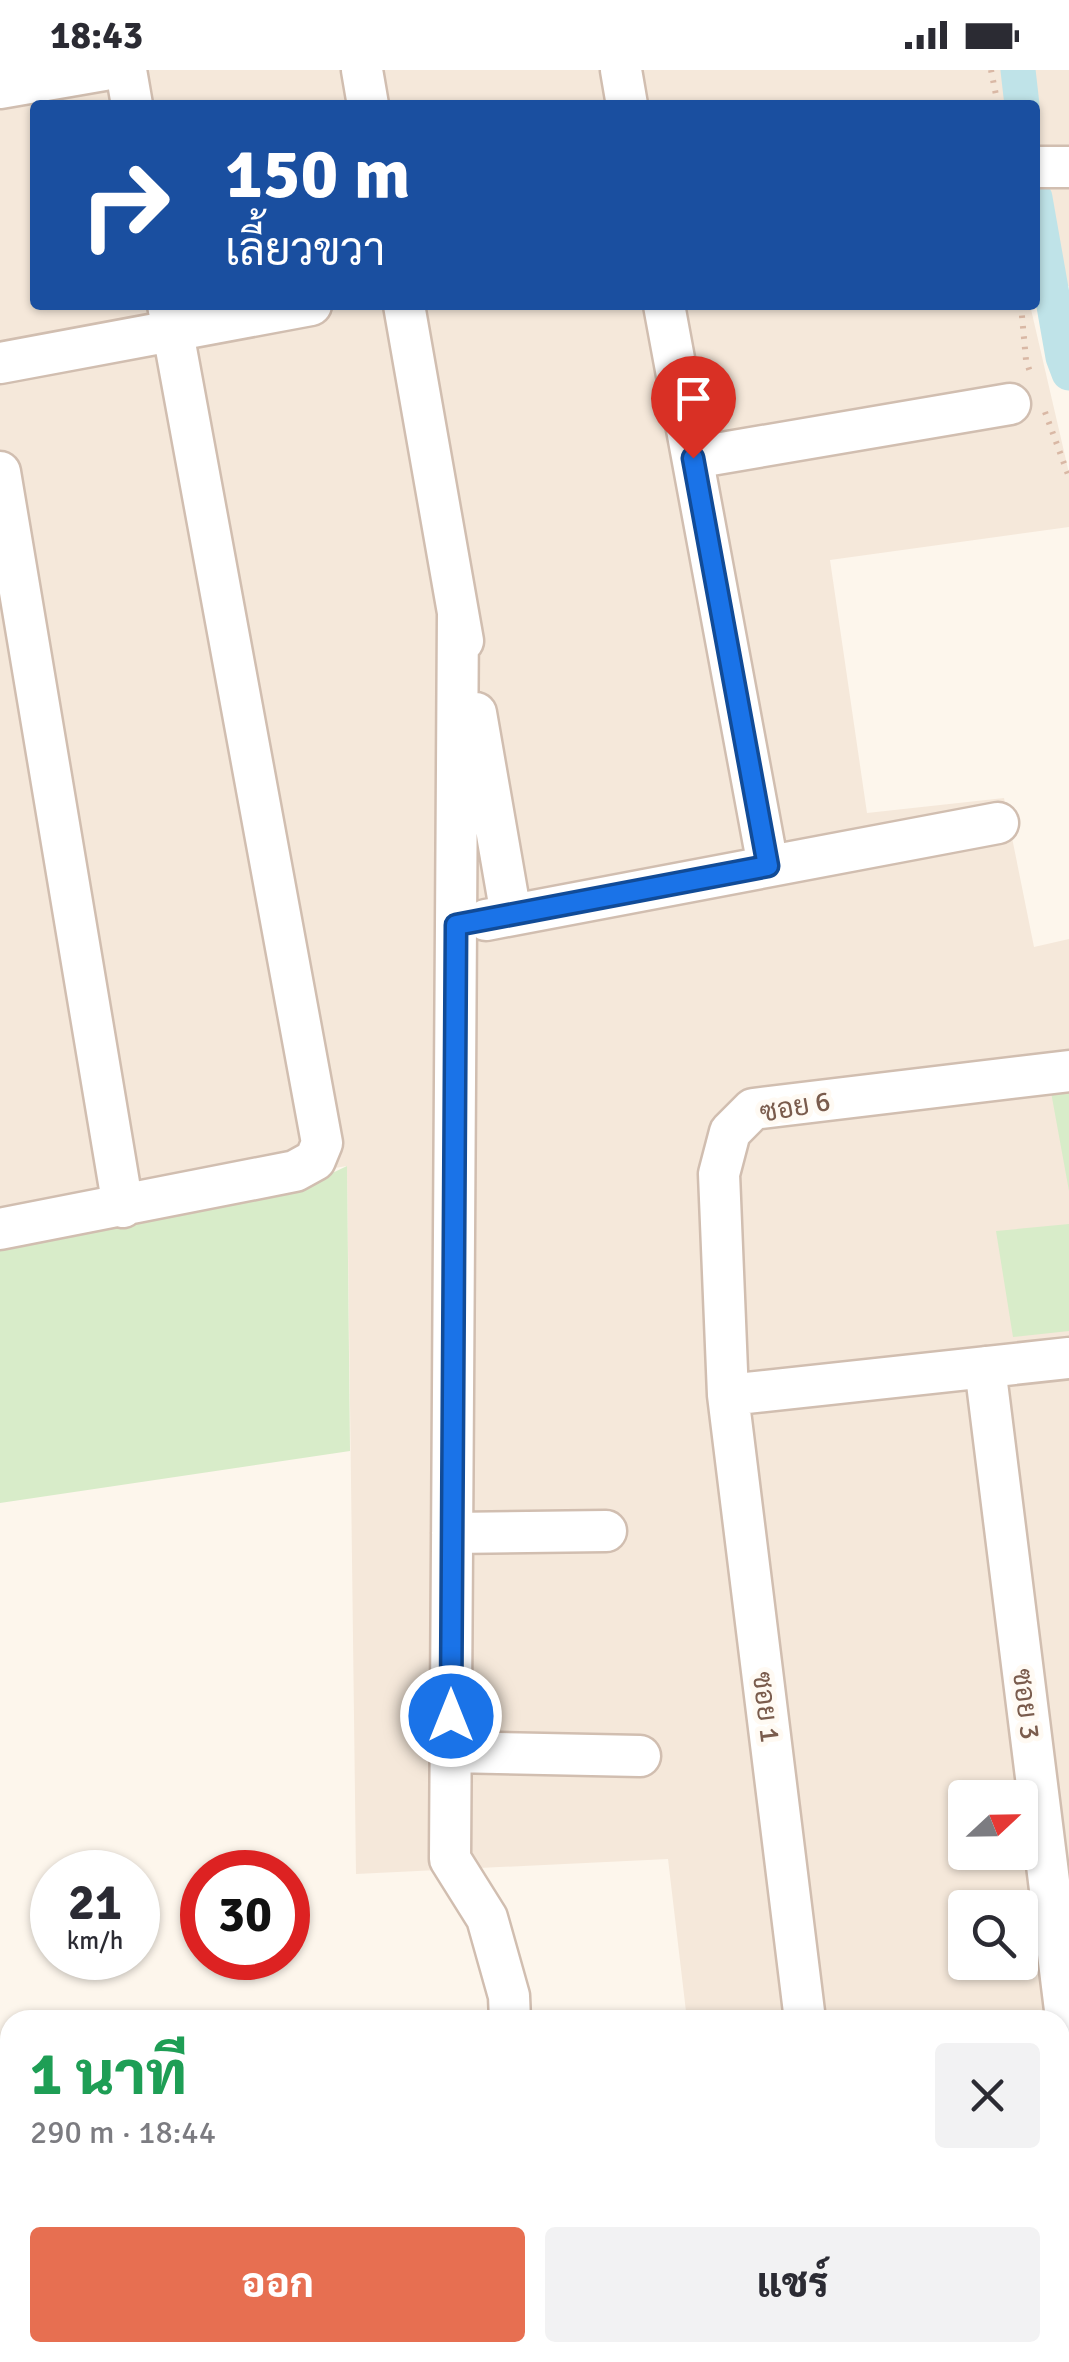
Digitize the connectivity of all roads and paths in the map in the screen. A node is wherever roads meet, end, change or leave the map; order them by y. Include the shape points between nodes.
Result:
1 (104, 70) edge
2 (126, 70) edge
3 (362, 70) edge
4 (621, 70) edge
5 (991, 70) edge
6 (0, 88) edge
7 (131, 100) edge
8 (367, 100) edge
9 (626, 100) edge
10 (997, 100) edge
11 (1069, 166) edge
12 (1040, 167) edge
13 (257, 310) edge
14 (405, 310) edge
15 (665, 310) edge
16 (171, 318) edge
17 (0, 363) edge
18 (1010, 404) dead end
19 (693, 458) junction
20 (0, 472) edge
21 (458, 614) junction
22 (998, 823) dead end
23 (768, 866) junction
24 (512, 915) junction
25 (456, 925) junction
26 (1069, 1071) edge
27 (122, 1207) junction
28 (0, 1229) edge
29 (1069, 1358) edge
30 (985, 1366) junction
31 (728, 1395) junction
32 (606, 1530) dead end
33 (452, 1533) junction
34 (450, 1752) junction
35 (640, 1756) dead end
36 (510, 2010) edge
37 (804, 2010) edge
38 (1065, 2010) edge

1 - 6 street
2 - 7 street
3 - 8 street
4 - 9 street
5 - 10 path
11 - 12 street
13 - 16 street
14 - 21 street
15 - 19 street
16 - 17 street
16 - 27 street via 322,1143 315,1160 295,1171
18 - 19 street
19 - 23 street
20 - 27 street
21 - 24 street
21 - 25 street
22 - 23 street
23 - 24 street
24 - 25 street
25 - 33 street
26 - 31 street, ซอย 6 via 753,1109 730,1132 718,1174
27 - 28 street
29 - 30 street
30 - 31 street
30 - 38 street, ซอย 3
31 - 37 street, ซอย 1
32 - 33 street
33 - 34 street
34 - 35 street
34 - 36 street via 450,1859 487,1918

